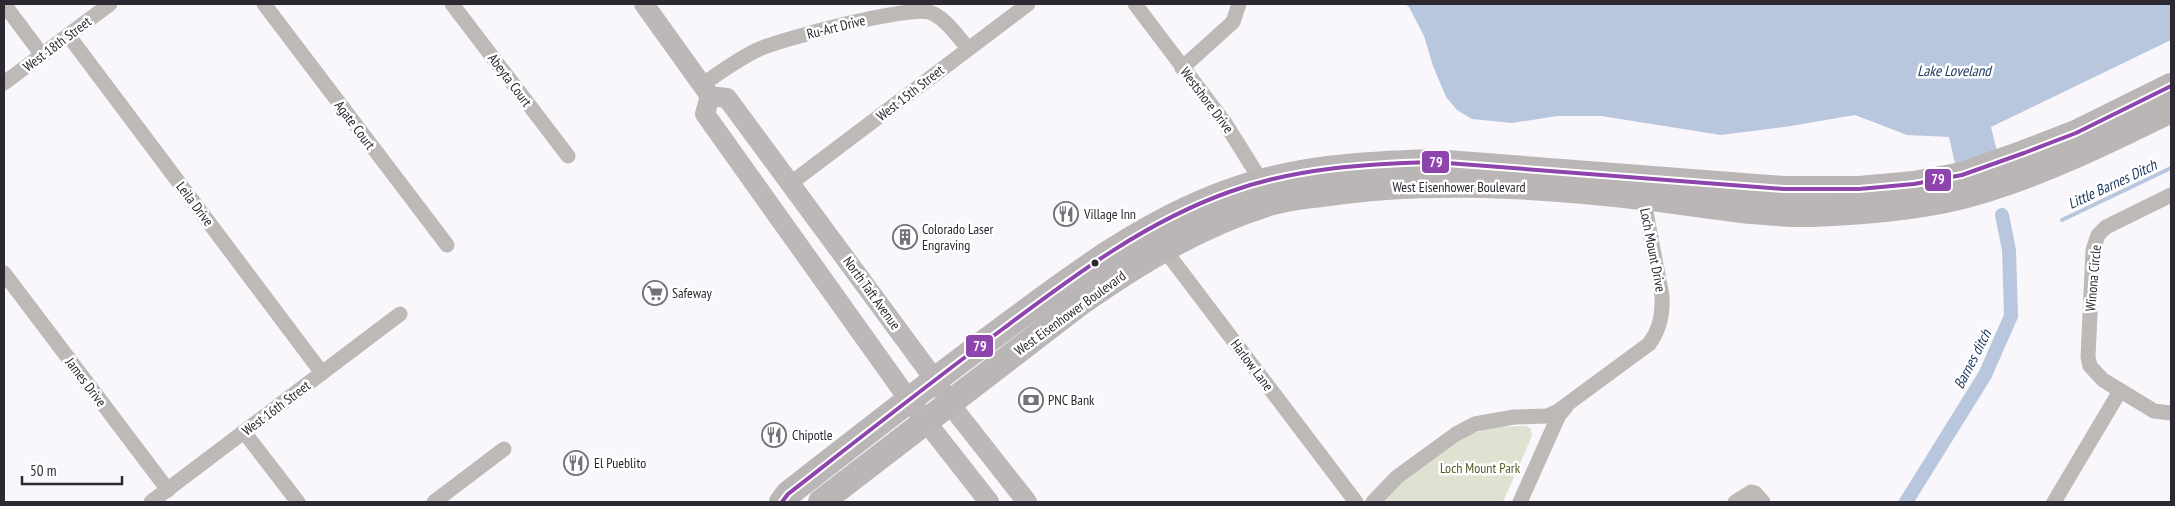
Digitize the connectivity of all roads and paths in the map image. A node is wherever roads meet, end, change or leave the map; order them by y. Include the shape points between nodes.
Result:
1 (4, 4) edge
2 (110, 4) edge
3 (264, 4) edge
4 (452, 4) edge
5 (644, 4) edge
6 (1028, 4) edge
7 (1135, 4) edge
8 (1238, 4) edge
9 (68, 35) junction
10 (968, 48) junction
11 (42, 55) junction
12 (1182, 68) junction
13 (4, 83) edge
14 (2171, 86) edge
15 (706, 90) junction
16 (2171, 110) edge
17 (568, 156) dead end
18 (791, 183) junction
19 (1642, 187) junction
20 (1266, 192) junction
21 (2171, 196) edge
22 (1148, 228) junction
23 (447, 245) dead end
24 (1164, 249) junction
25 (4, 273) edge
26 (400, 314) dead end
27 (322, 373) junction
28 (935, 380) junction
29 (2120, 391) junction
30 (909, 400) junction
31 (951, 402) junction
32 (1571, 402) junction
33 (2171, 413) edge
34 (926, 422) junction
35 (244, 432) junction
36 (504, 450) dead end
37 (168, 490) junction
38 (152, 502) edge
39 (298, 502) edge
40 (434, 502) edge
41 (782, 502) edge
42 (821, 502) edge
43 (989, 502) edge
44 (1026, 502) edge
45 (1356, 502) edge
46 (1373, 502) edge
47 (1520, 502) edge
48 (1735, 502) edge
49 (1763, 502) edge
50 (2054, 502) edge

1 - 11 street
2 - 9 street, West 18th Street
3 - 23 street, Agate Court
4 - 17 street, Abeyta Court
5 - 15 main road
6 - 10 street, West 15th Street
7 - 12 street, Westshore Drive
8 - 12 street via 1233,22
9 - 11 street, West 18th Street
9 - 27 street, Leila Drive
10 - 15 street, Ru-Art Drive via 939,17 930,12 906,11 771,45 732,64
10 - 18 street, West 15th Street
11 - 13 street, West 18th Street
12 - 20 street, Westshore Drive via 1225,123
14 - 19 highway, West Eisenhower Boulevard via 2076,133 1962,175 1859,189
15 - 18 main road, North Taft Avenue via 727,98
15 - 30 main road via 705,114
16 - 19 highway, West Eisenhower Boulevard via 2071,159 1974,193 1920,204 1809,214 1714,207
18 - 28 main road, North Taft Avenue
19 - 20 highway, West Eisenhower Boulevard via 1434,162 1378,164 1291,174
19 - 32 street, Loch Mount Drive via 1662,296 1663,310 1656,334 1649,344
20 - 22 highway, West Eisenhower Boulevard via 1228,192
20 - 24 highway, West Eisenhower Boulevard via 1229,217
21 - 29 street, Winona Circle via 2106,227 2094,244 2088,357 2096,374
22 - 24 street, Harlow Lane
22 - 28 highway, West Eisenhower Boulevard via 1058,287
24 - 31 highway, West Eisenhower Boulevard via 1080,303
24 - 45 street, Harlow Lane
25 - 37 street, James Drive
26 - 27 street, West 16th Street
27 - 35 street, West 16th Street
28 - 30 highway, West Eisenhower Boulevard
28 - 31 main road, North Taft Avenue
29 - 33 street, Winona Circle via 2154,411
29 - 50 street
30 - 34 main road
30 - 41 highway, West Eisenhower Boulevard
31 - 34 highway, West Eisenhower Boulevard
31 - 44 main road, North Taft Avenue
32 - 46 street, Loch Mount Drive via 1547,416 1514,417 1475,424 1397,477
32 - 47 street, Loch Mount Drive via 1559,415
34 - 42 highway, West Eisenhower Boulevard
34 - 43 main road
35 - 37 street, West 16th Street
35 - 39 street
36 - 40 street
37 - 38 street, West 16th Street
48 - 49 street via 1751,492

